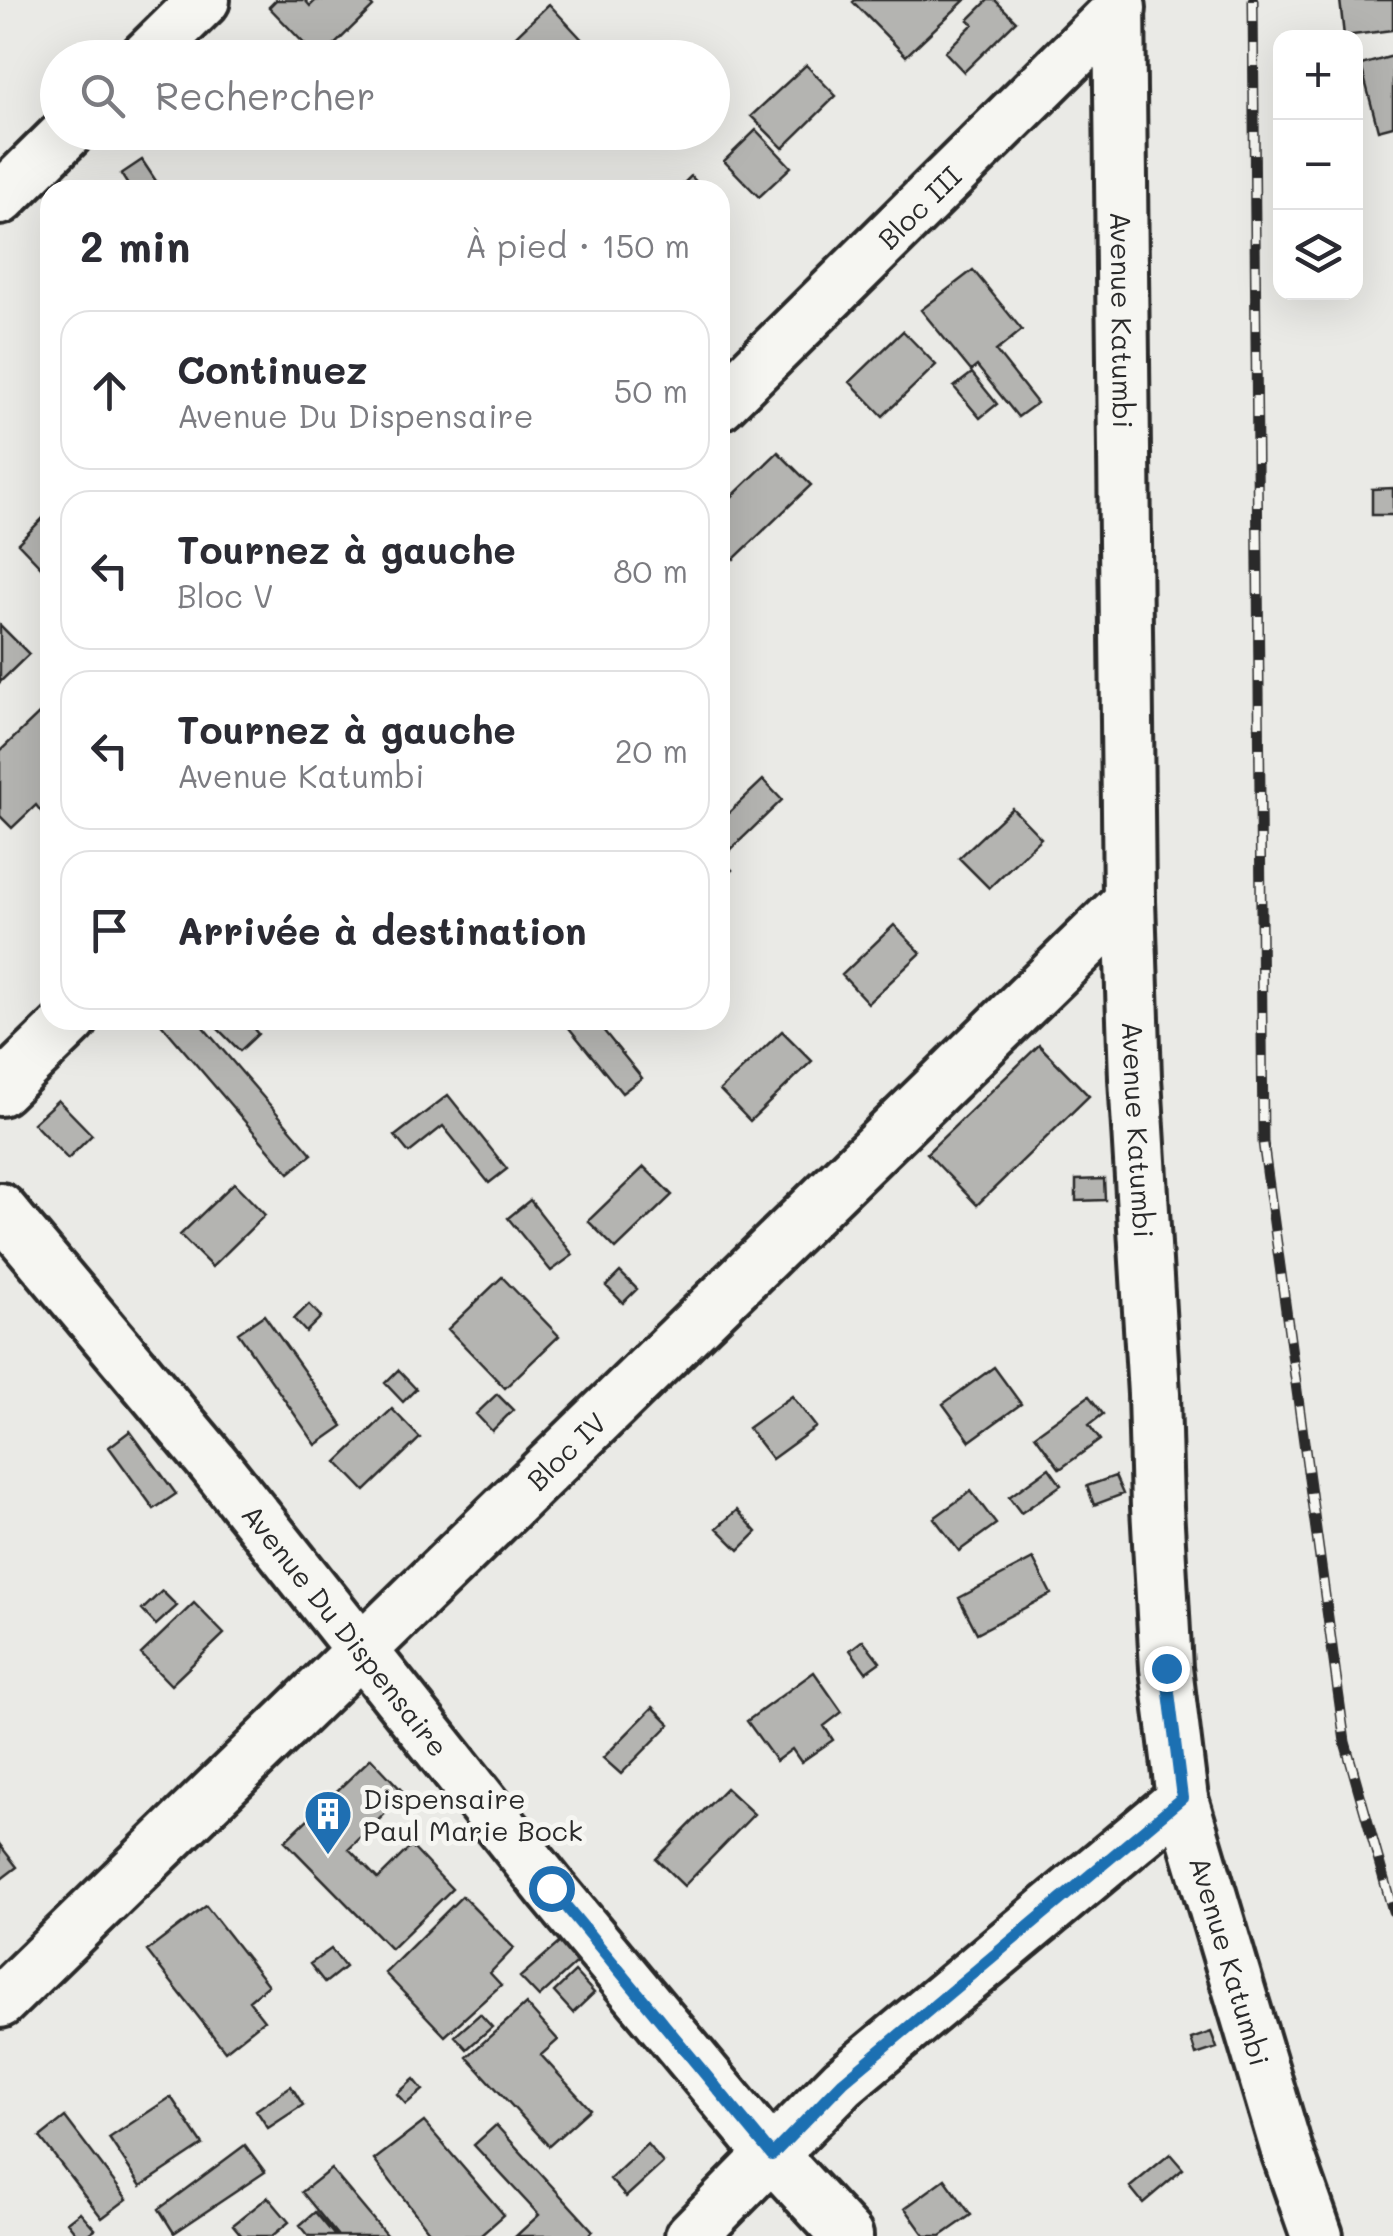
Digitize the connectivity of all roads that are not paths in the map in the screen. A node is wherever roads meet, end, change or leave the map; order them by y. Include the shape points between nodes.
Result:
1 (204, 0) edge
2 (1120, 4) edge
3 (163, 40) edge
4 (50, 150) edge
5 (0, 200) edge
6 (730, 394) edge
7 (1130, 900) junction
8 (62, 1030) edge
9 (0, 1090) edge
10 (0, 1209) edge
11 (359, 1650) junction
12 (1182, 1798) junction
13 (0, 2002) edge
14 (772, 2155) junction
15 (691, 2236) edge
16 (846, 2236) edge
17 (1317, 2236) edge

1 - 3 street
2 - 6 street, Bloc III
2 - 7 street, Avenue Katumbi
4 - 5 street
7 - 11 street, Bloc IV
7 - 12 street, Avenue Katumbi via 1166,1668
8 - 9 street
10 - 11 street, Avenue Du Dispensaire
11 - 13 street, Bloc IV
11 - 14 street, Avenue Du Dispensaire
12 - 14 street via 843,2082
12 - 17 street, Avenue Katumbi
14 - 15 street
14 - 16 street, Avenue Du Dispensaire

